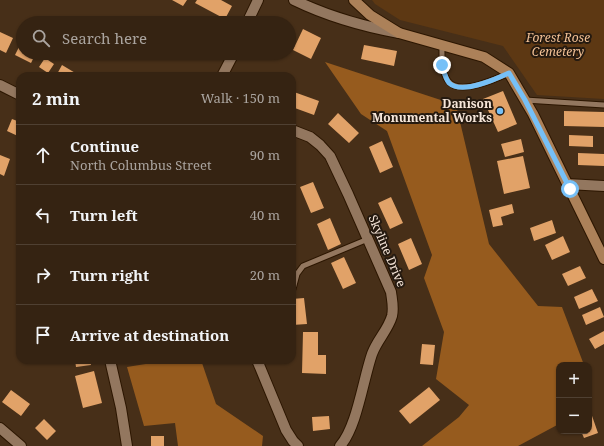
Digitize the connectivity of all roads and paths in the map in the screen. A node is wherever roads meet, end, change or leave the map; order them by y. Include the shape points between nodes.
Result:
1 (258, 0) edge
2 (294, 0) edge
3 (354, 0) edge
4 (250, 16) edge
5 (399, 33) junction
6 (442, 45) junction
7 (230, 60) edge
8 (224, 72) edge
9 (509, 73) junction
10 (1, 87) edge
11 (16, 93) edge
12 (525, 100) junction
13 (604, 105) edge
14 (296, 132) edge
15 (567, 184) junction
16 (604, 186) edge
17 (368, 239) junction
18 (604, 259) edge
19 (296, 279) edge
20 (111, 364) edge
21 (259, 364) edge
22 (0, 428) edge
23 (21, 446) edge
24 (127, 446) edge
25 (298, 446) edge
26 (340, 446) edge

1 - 4 street
2 - 5 street via 342,20
3 - 5 main road via 370,15
5 - 6 main road
6 - 9 main road via 484,57
6 - 9 lane via 442,65 448,82 456,87 488,83
7 - 8 street
9 - 12 main road
10 - 11 street
12 - 13 lane
12 - 15 main road
14 - 17 street, Skyline Drive via 310,137 330,156
15 - 16 street
15 - 18 main road
17 - 19 lane via 303,266
17 - 26 street, Skyline Drive via 391,292 393,314 390,324 372,353 351,427
20 - 24 street
21 - 25 street via 286,430
22 - 23 street

